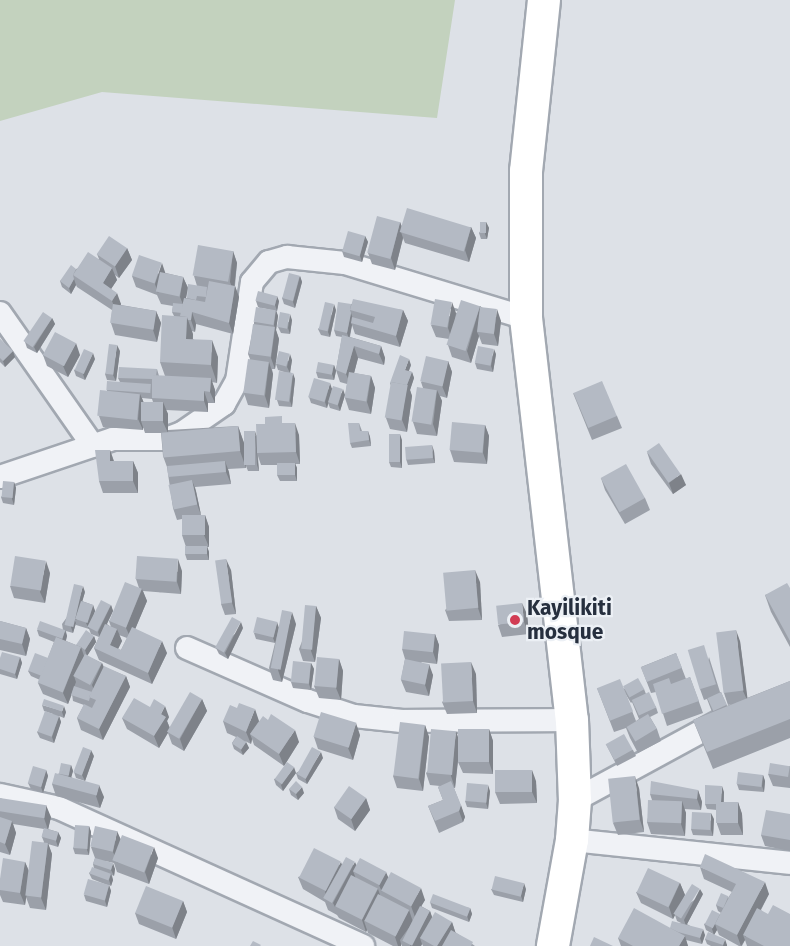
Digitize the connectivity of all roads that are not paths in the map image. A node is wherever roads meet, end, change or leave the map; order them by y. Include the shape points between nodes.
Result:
1 (544, 0) edge
2 (0, 313) edge
3 (526, 318) junction
4 (93, 446) junction
5 (0, 477) edge
6 (187, 648) dead end
7 (748, 706) edge
8 (572, 720) junction
9 (0, 795) edge
10 (575, 800) junction
11 (572, 840) junction
12 (790, 862) edge
13 (363, 946) edge
14 (553, 946) edge

1 - 3 main road via 526,171
2 - 4 street
3 - 4 street via 345,263 287,257 269,262 252,282 237,381 224,404 182,433 166,439 113,439
3 - 8 main road
4 - 5 street
6 - 8 street via 308,701 354,716 402,721
7 - 10 street
8 - 10 main road
9 - 13 street via 59,808
10 - 11 main road
11 - 12 street
11 - 14 main road

